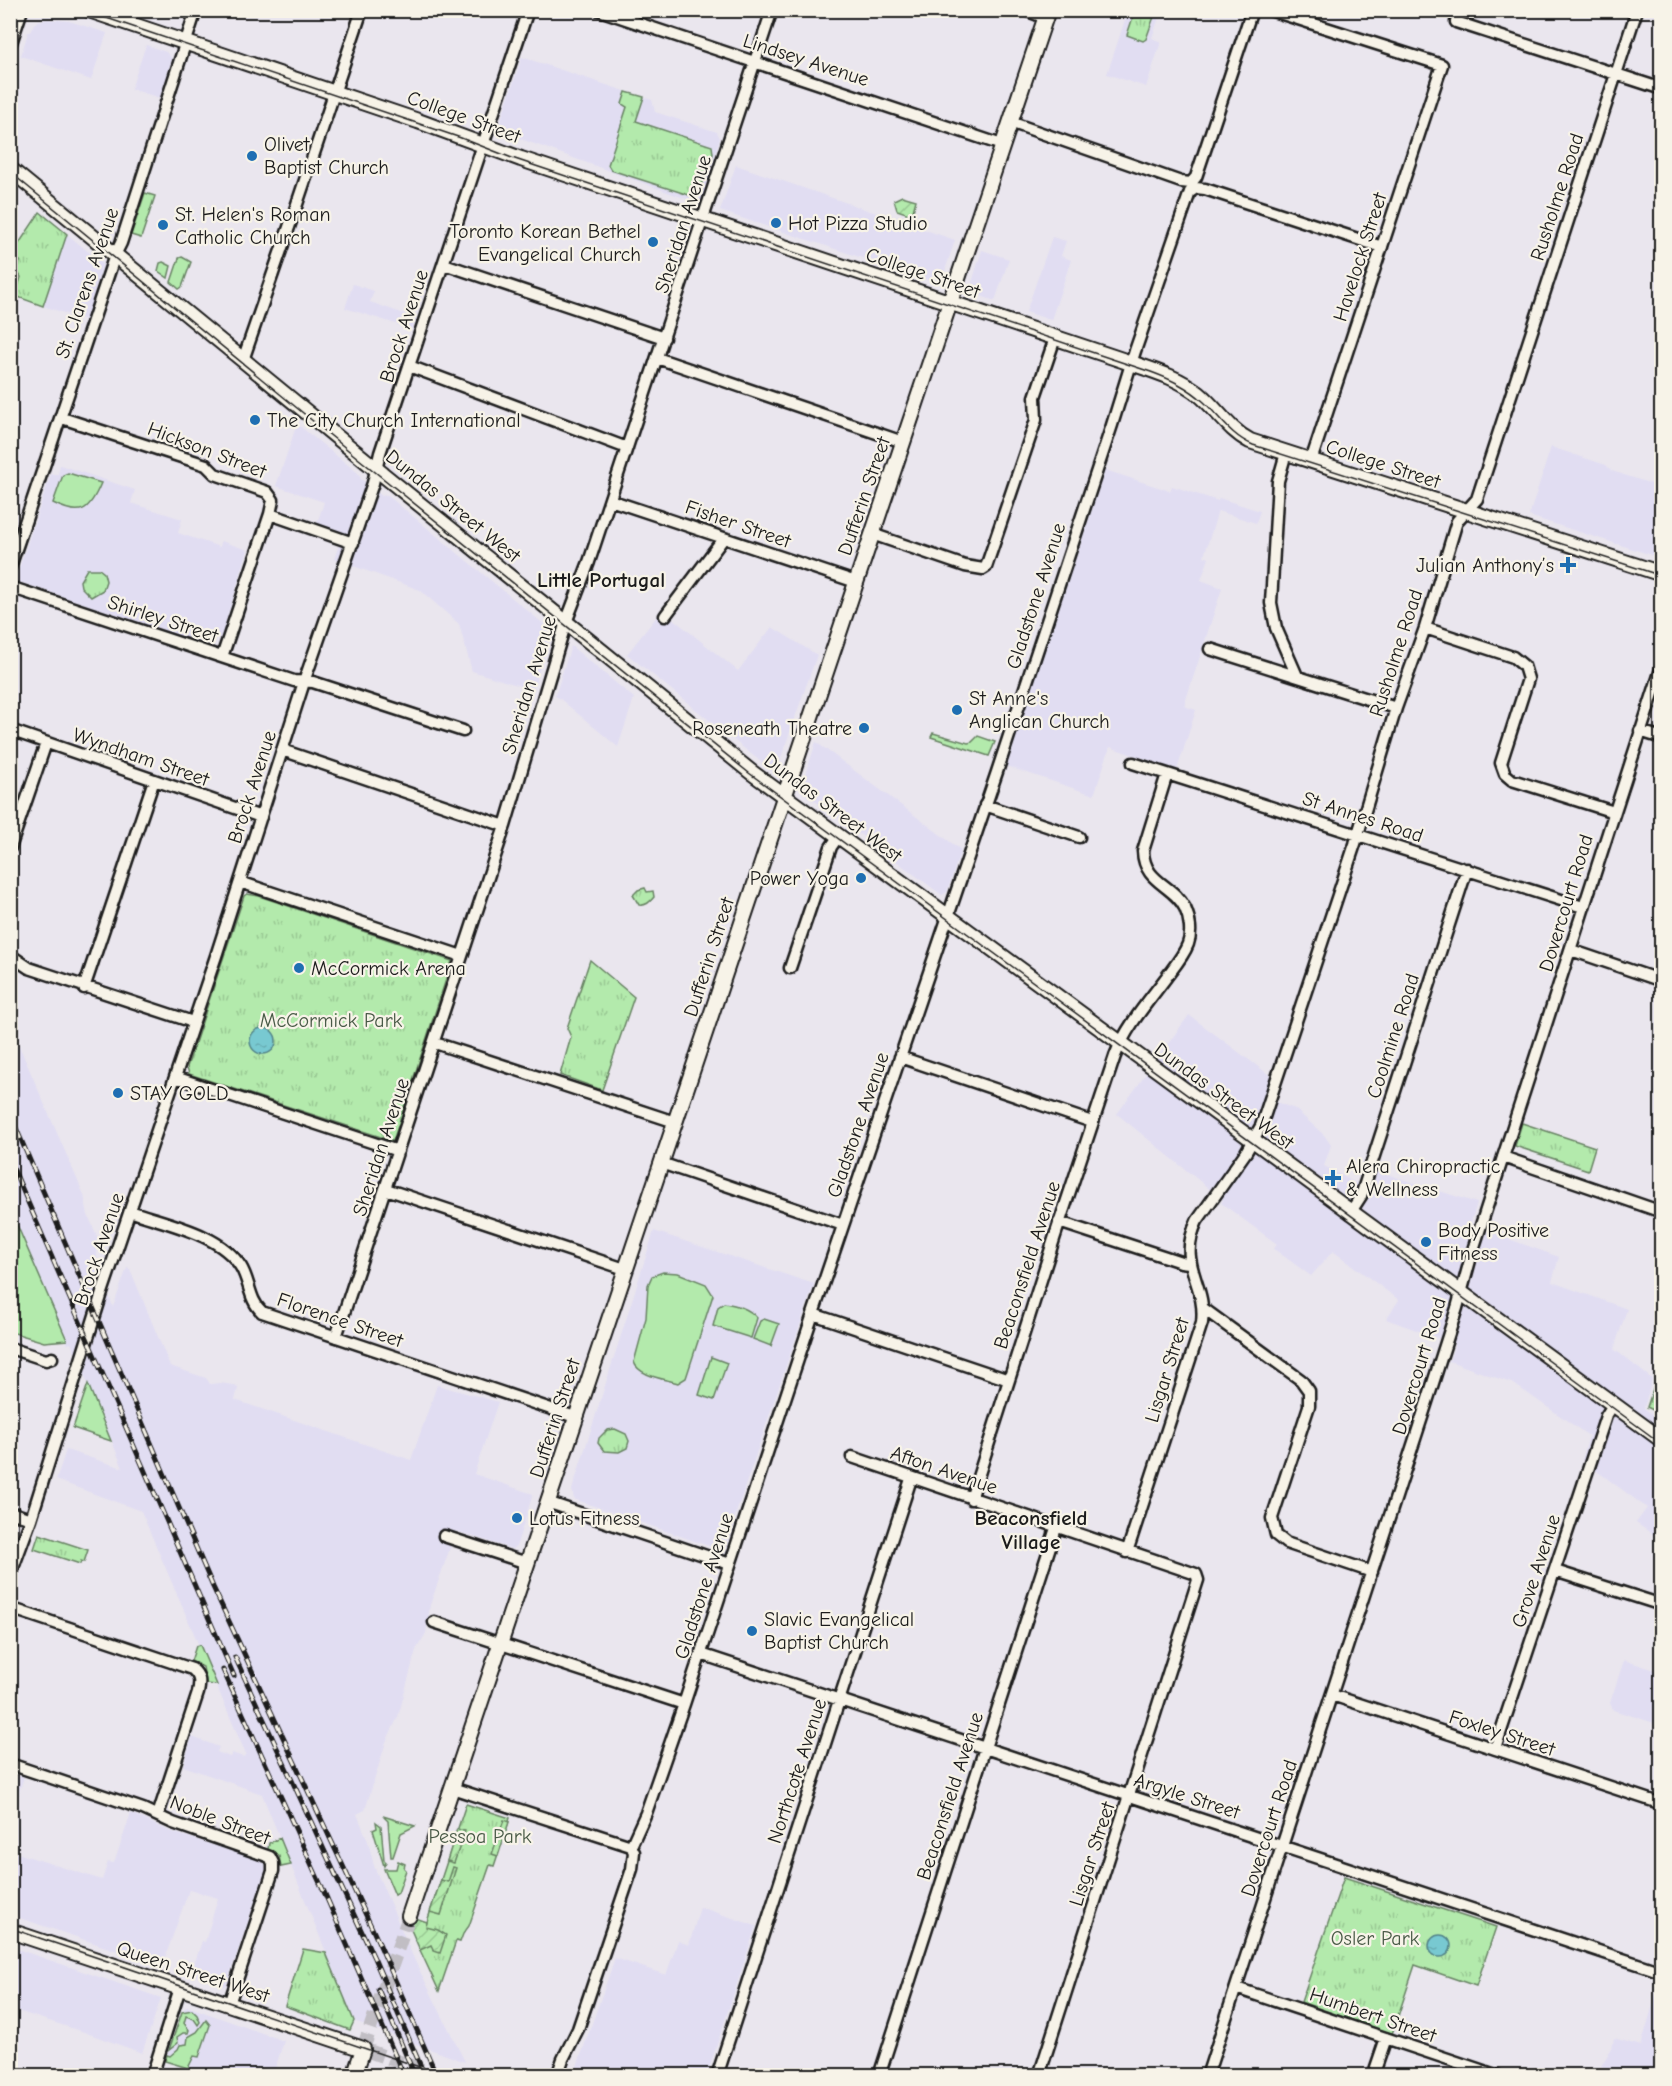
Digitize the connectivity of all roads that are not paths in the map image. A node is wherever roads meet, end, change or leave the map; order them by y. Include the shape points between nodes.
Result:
1 (22, 10) edge
2 (89, 10) edge
3 (196, 10) edge
4 (362, 10) edge
5 (528, 10) edge
6 (599, 10) edge
7 (772, 10) edge
8 (1024, 10) edge
9 (1252, 10) edge
10 (1270, 10) edge
11 (1460, 10) edge
12 (1637, 10) edge
13 (1047, 14) edge
14 (186, 43) junction
15 (10, 46) edge
16 (755, 62) junction
17 (1616, 74) junction
18 (1662, 89) edge
19 (335, 93) junction
20 (1010, 122) junction
21 (483, 144) junction
22 (1002, 145) junction
23 (10, 169) edge
24 (1193, 185) junction
25 (703, 220) junction
26 (1382, 247) junction
27 (115, 255) junction
28 (444, 264) junction
29 (950, 302) junction
30 (664, 338) junction
31 (1055, 338) junction
32 (657, 358) junction
33 (243, 360) junction
34 (1131, 363) junction
35 (409, 366) junction
36 (62, 418) junction
37 (903, 442) junction
38 (627, 448) junction
39 (1286, 453) junction
40 (1311, 461) junction
41 (377, 469) junction
42 (610, 500) junction
43 (1466, 511) junction
44 (270, 514) junction
45 (872, 534) junction
46 (723, 539) junction
47 (353, 543) junction
48 (10, 567) edge
49 (1662, 574) edge
50 (856, 582) junction
51 (10, 587) edge
52 (664, 616) dead end
53 (566, 622) junction
54 (1425, 628) junction
55 (1210, 649) dead end
56 (222, 657) junction
57 (1662, 666) edge
58 (1297, 676) junction
59 (305, 681) junction
60 (1396, 708) junction
61 (10, 730) edge
62 (463, 731) dead end
63 (1640, 731) junction
64 (1662, 738) edge
65 (46, 742) junction
66 (282, 750) junction
67 (1132, 763) dead end
68 (1167, 774) junction
69 (154, 780) junction
70 (783, 796) junction
71 (986, 805) junction
72 (1614, 812) junction
73 (261, 817) junction
74 (505, 826) junction
75 (1358, 834) junction
76 (838, 837) junction
77 (1079, 837) dead end
78 (10, 848) edge
79 (1467, 869) junction
80 (240, 882) junction
81 (1583, 907) junction
82 (947, 917) junction
83 (1571, 950) junction
84 (10, 955) edge
85 (462, 956) junction
86 (790, 968) dead end
87 (1662, 981) edge
88 (84, 988) junction
89 (193, 1022) junction
90 (435, 1043) junction
91 (1120, 1044) junction
92 (900, 1057) junction
93 (175, 1077) junction
94 (675, 1122) junction
95 (1092, 1122) junction
96 (1252, 1141) junction
97 (398, 1152) junction
98 (1503, 1157) junction
99 (661, 1163) junction
100 (386, 1189) junction
101 (130, 1211) junction
102 (1662, 1212) edge
103 (1350, 1213) junction
104 (1059, 1222) junction
105 (843, 1225) junction
106 (1190, 1263) junction
107 (625, 1269) junction
108 (1461, 1294) junction
109 (1204, 1309) junction
110 (813, 1314) junction
111 (336, 1337) junction
112 (10, 1348) edge
113 (52, 1358) dead end
114 (1009, 1380) junction
115 (1613, 1405) junction
116 (575, 1417) junction
117 (1662, 1440) edge
118 (852, 1457) dead end
119 (911, 1479) junction
120 (971, 1498) junction
121 (547, 1502) junction
122 (10, 1512) edge
123 (31, 1519) junction
124 (1056, 1528) junction
125 (444, 1536) dead end
126 (1127, 1552) junction
127 (527, 1563) junction
128 (730, 1564) junction
129 (1555, 1570) junction
130 (1372, 1572) junction
131 (1196, 1574) joint
132 (10, 1576) edge
133 (1662, 1605) edge
134 (10, 1608) edge
135 (434, 1622) dead end
136 (499, 1643) junction
137 (700, 1654) junction
138 (1332, 1695) junction
139 (839, 1700) junction
140 (684, 1704) junction
141 (985, 1748) junction
142 (1495, 1749) junction
143 (10, 1764) edge
144 (452, 1788) junction
145 (1130, 1796) junction
146 (1662, 1804) edge
147 (158, 1815) junction
148 (631, 1846) junction
149 (1281, 1846) junction
150 (409, 1916) tunnel mouth
151 (10, 1931) edge
152 (1662, 1972) edge
153 (180, 1988) junction
154 (1236, 1988) junction
155 (229, 2004) junction
156 (1386, 2038) junction
157 (152, 2076) edge
158 (354, 2076) edge
159 (557, 2076) edge
160 (717, 2076) edge
161 (879, 2076) edge
162 (1039, 2076) edge
163 (1207, 2076) edge
164 (1373, 2076) edge
165 (1499, 2076) edge

1 - 15 street
2 - 14 main road, College Street
3 - 14 street, St. Clarens Avenue
4 - 19 street
5 - 21 street, Brock Avenue
6 - 16 street, Lindsey Avenue
7 - 16 street, Sheridan Avenue
8 - 13 street
9 - 24 street, Gladstone Avenue
10 - 26 street, Havelock Street via 1442,65
11 - 17 street via 1456,22
12 - 17 street, Rusholme Road
13 - 20 main road, Dufferin Street
14 - 19 main road, College Street
14 - 27 street, St. Clarens Avenue
16 - 22 street, Lindsey Avenue
16 - 25 street, Sheridan Avenue
17 - 18 street
17 - 43 street, Rusholme Road via 1477,499
19 - 21 main road, College Street
19 - 33 street
20 - 22 main road, Dufferin Street
20 - 24 street
21 - 25 main road, College Street
21 - 28 street, Brock Avenue
22 - 29 main road, Dufferin Street
23 - 27 main road, Dundas Street West
24 - 26 street
24 - 34 street, Gladstone Avenue
25 - 29 main road, College Street
25 - 30 street, Sheridan Avenue
26 - 40 street, Havelock Street
27 - 33 main road, Dundas Street West
27 - 36 street, St. Clarens Avenue
28 - 30 street
28 - 35 street, Brock Avenue
29 - 31 main road, College Street
29 - 37 main road, Dufferin Street
30 - 32 street, Sheridan Avenue
31 - 34 main road, College Street
31 - 45 street via 1035,397 1036,420 986,567 964,566
32 - 37 street
32 - 38 street, Sheridan Avenue
33 - 41 main road, Dundas Street West
34 - 39 main road, College Street via 1183,383 1199,393 1243,437
34 - 71 street, Gladstone Avenue
35 - 38 street
35 - 41 street, Brock Avenue
36 - 44 street, Hickson Street via 206,465 215,474 267,492 273,500
36 - 48 street, St. Clarens Avenue
37 - 45 main road, Dufferin Street
38 - 42 street, Sheridan Avenue
39 - 40 main road, College Street
39 - 58 street via 1278,481 1271,603 1276,628
40 - 43 main road, College Street
41 - 47 street, Brock Avenue
41 - 53 main road, Dundas Street West
42 - 46 street, Fisher Street
42 - 53 street, Sheridan Avenue
43 - 49 main road, College Street
43 - 54 street, Rusholme Road via 1457,521
44 - 47 street
44 - 56 street
45 - 50 main road, Dufferin Street
46 - 50 street, Fisher Street
46 - 52 street
47 - 59 street, Brock Avenue
50 - 70 main road, Dufferin Street
51 - 56 street, Shirley Street
53 - 70 main road, Dundas Street West
53 - 74 street, Sheridan Avenue
54 - 60 street, Rusholme Road
54 - 72 street via 1513,657 1524,666 1528,679 1501,764 1505,774 1512,780
55 - 58 street
56 - 59 street, Shirley Street via 294,681
57 - 63 street, Dovercourt Road
58 - 60 street
59 - 62 street, Shirley Street
59 - 66 street, Brock Avenue
60 - 75 street, Rusholme Road
61 - 65 street, Wyndham Street
63 - 64 street
63 - 72 street, Dovercourt Road
65 - 69 street, Wyndham Street
65 - 78 street
66 - 73 street, Brock Avenue
66 - 74 street
67 - 68 street, St Annes Road
68 - 75 street, St Annes Road
68 - 91 street, Beaconsfield Avenue via 1143,860 1149,873 1184,906 1189,940
69 - 73 street, Wyndham Street
69 - 88 street
70 - 76 main road, Dundas Street West
70 - 94 main road, Dufferin Street
71 - 77 street
71 - 82 street, Gladstone Avenue
72 - 81 street, Dovercourt Road
73 - 80 street, Brock Avenue
74 - 85 street, Sheridan Avenue
75 - 79 street, St Annes Road
75 - 96 street, Rusholme Road via 1261,1126
76 - 82 main road, Dundas Street West
76 - 86 street via 831,847
79 - 81 street, St Annes Road
79 - 103 street, Coolmine Road via 1361,1196
80 - 85 street
80 - 89 street, Brock Avenue
81 - 83 street, Dovercourt Road
82 - 91 main road, Dundas Street West
82 - 92 street, Gladstone Avenue
83 - 87 street
83 - 98 street, Dovercourt Road
84 - 88 street via 29,968
85 - 90 street, Sheridan Avenue
88 - 89 street
89 - 93 street, Brock Avenue
90 - 94 street
90 - 97 street, Sheridan Avenue
91 - 95 street, Beaconsfield Avenue
91 - 96 main road, Dundas Street West
92 - 95 street
92 - 105 street, Gladstone Avenue
93 - 97 street
93 - 101 street, Brock Avenue
94 - 99 main road, Dufferin Street
95 - 104 street, Beaconsfield Avenue
96 - 103 main road, Dundas Street West
96 - 106 street, Lisgar Street via 1197,1221 1190,1244
97 - 100 street, Sheridan Avenue
98 - 102 street
98 - 108 street, Dovercourt Road
99 - 105 street
99 - 107 main road, Dufferin Street
100 - 107 street
100 - 111 street, Sheridan Avenue
101 - 111 street, Florence Street via 222,1246 242,1269 252,1301 262,1312
101 - 123 street, Brock Avenue
103 - 108 main road, Dundas Street West
104 - 106 street
104 - 114 street, Beaconsfield Avenue
105 - 110 street, Gladstone Avenue
106 - 109 street, Lisgar Street
107 - 116 main road, Dufferin Street
108 - 115 main road, Dundas Street West
108 - 130 street, Dovercourt Road
109 - 126 street, Lisgar Street
109 - 130 street via 1295,1375 1308,1391 1309,1406 1272,1518 1276,1535 1297,1548
110 - 114 street
110 - 128 street, Gladstone Avenue
111 - 116 street, Florence Street
112 - 113 street via 46,1360
114 - 120 street, Beaconsfield Avenue
115 - 117 main road, Dundas Street West
115 - 129 street, Grove Avenue
116 - 121 main road, Dufferin Street
118 - 119 street, Afton Avenue
119 - 120 street, Afton Avenue
119 - 139 street, Northcote Avenue
120 - 124 street, Afton Avenue
121 - 127 main road, Dufferin Street
121 - 128 street
122 - 123 street
123 - 132 street, Brock Avenue
124 - 126 street, Afton Avenue
124 - 141 street, Beaconsfield Avenue
125 - 127 street
126 - 131 street, Afton Avenue
127 - 136 main road, Dufferin Street
128 - 137 street, Gladstone Avenue
129 - 133 street
129 - 142 street, Grove Avenue
130 - 138 street, Dovercourt Road
131 - 145 street, Lisgar Street via 1198,1580
134 - 147 street via 197,1673 198,1693
135 - 136 street
136 - 140 street
136 - 144 main road, Dufferin Street
137 - 139 street, Argyle Street
137 - 140 street, Gladstone Avenue
138 - 142 street, Foxley Street
138 - 149 street, Dovercourt Road
139 - 141 street, Argyle Street
139 - 160 street, Northcote Avenue
140 - 148 street, Gladstone Avenue
141 - 145 street, Argyle Street
141 - 161 street, Beaconsfield Avenue
142 - 146 street, Foxley Street
143 - 147 street, Noble Street
144 - 148 street
144 - 150 main road, Dufferin Street
145 - 149 street, Argyle Street
145 - 162 street, Lisgar Street
147 - 155 street, Noble Street via 261,1853 273,1863 266,1896
148 - 159 street, Gladstone Avenue via 632,1869 578,2029
149 - 152 street, Argyle Street
149 - 154 street, Dovercourt Road
151 - 153 main road, Queen Street West
153 - 155 main road, Queen Street West
153 - 157 street
154 - 156 street, Humbert Street
154 - 163 street, Dovercourt Road
155 - 158 main road, Queen Street West via 363,2049
156 - 164 street
156 - 165 street, Humbert Street

